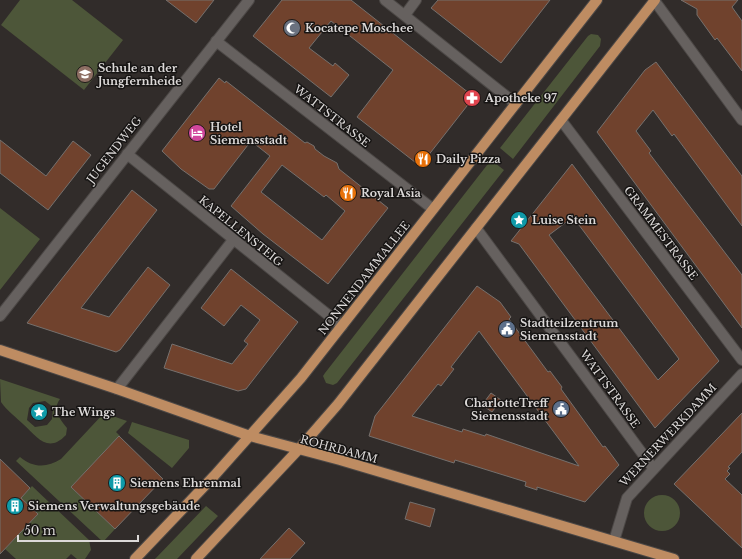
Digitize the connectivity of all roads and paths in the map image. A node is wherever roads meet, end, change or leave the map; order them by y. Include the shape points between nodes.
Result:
1 (249, 0) edge
2 (385, 0) edge
3 (416, 0) edge
4 (597, 0) edge
5 (654, 0) edge
6 (405, 15) junction
7 (216, 41) junction
8 (516, 104) junction
9 (561, 120) junction
10 (742, 120) edge
11 (126, 154) junction
12 (433, 209) junction
13 (476, 228) junction
14 (233, 240) junction
15 (0, 316) edge
16 (342, 326) junction
17 (0, 350) edge
18 (742, 360) edge
19 (742, 374) edge
20 (117, 388) junction
21 (250, 436) junction
22 (298, 450) junction
23 (653, 468) junction
24 (614, 541) junction
25 (135, 559) edge
26 (196, 559) edge
27 (674, 559) edge

1 - 7 street, JUGENDWEG
2 - 6 street
3 - 6 street
4 - 8 main road, NONNENDAMMALLEE
5 - 9 main road
5 - 10 street
6 - 8 street
7 - 11 street, JUGENDWEG
7 - 12 street, WATTSTRASSE
8 - 12 main road, NONNENDAMMALLEE
9 - 13 main road
9 - 18 street, GRAMMESTRASSE
11 - 14 street, KAPELLENSTEIG
11 - 15 street, JUGENDWEG
12 - 16 main road, NONNENDAMMALLEE
13 - 22 main road via 338,404
13 - 23 street, WATTSTRASSE
14 - 16 street, KAPELLENSTEIG
14 - 20 street
16 - 21 main road, NONNENDAMMALLEE via 289,393
17 - 20 main road, ROHRDAMM
19 - 23 street, WERNERWERKDAMM
20 - 21 main road, ROHRDAMM
21 - 22 main road, ROHRDAMM
21 - 25 main road, NONNENDAMMALLEE
22 - 24 main road, ROHRDAMM via 340,460
22 - 26 main road
23 - 24 street, WERNERWERKDAMM via 627,498
24 - 27 main road, ROHRDAMM

